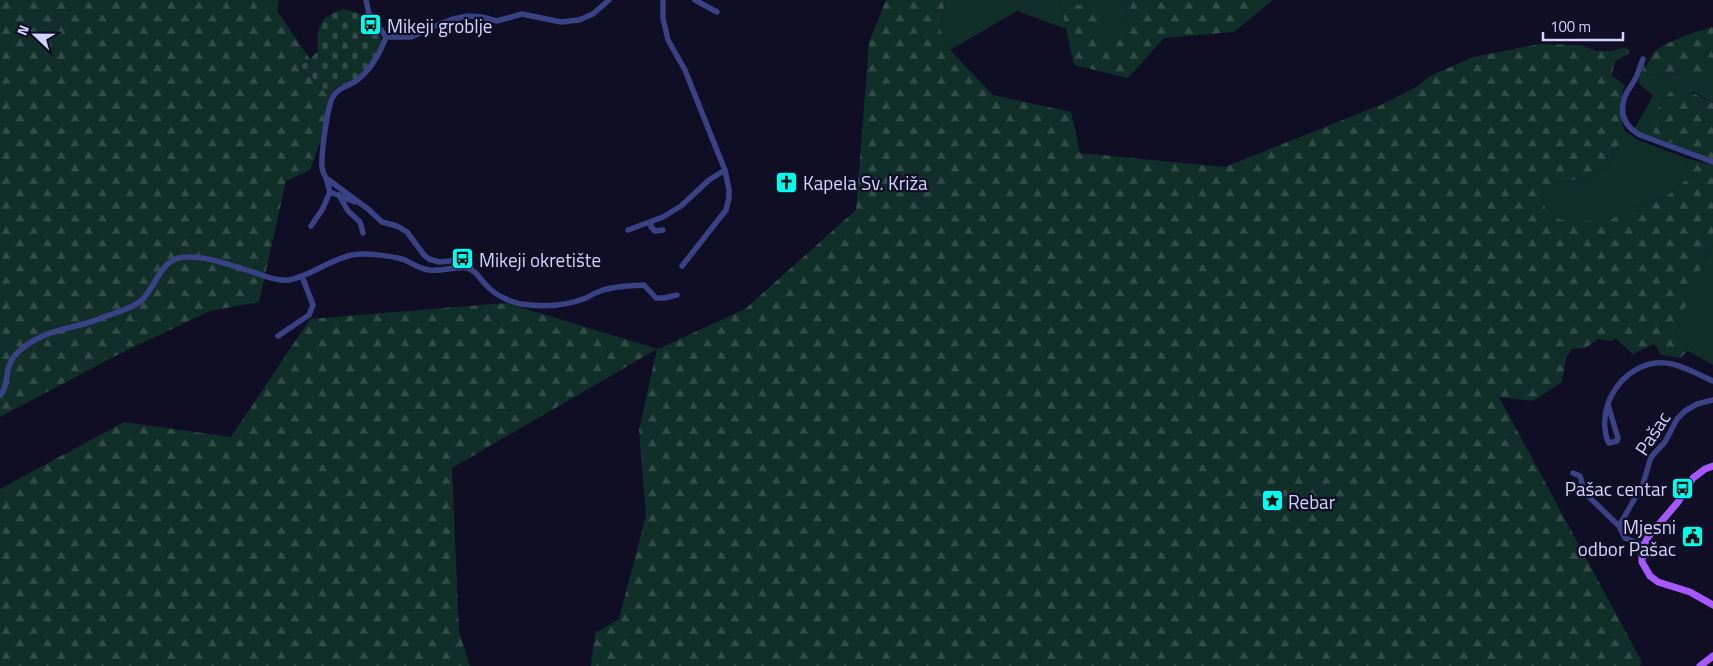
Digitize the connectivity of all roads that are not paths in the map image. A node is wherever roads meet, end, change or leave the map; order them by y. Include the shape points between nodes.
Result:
1 (366, 0) edge
2 (609, 0) edge
3 (663, 0) edge
4 (695, 0) edge
5 (717, 12) dead end
6 (386, 37) junction
7 (1643, 59) dead end
8 (1713, 162) edge
9 (725, 170) junction
10 (326, 178) junction
11 (330, 192) junction
12 (340, 195) junction
13 (359, 202) junction
14 (652, 223) junction
15 (311, 226) dead end
16 (628, 230) dead end
17 (663, 230) dead end
18 (363, 233) dead end
19 (682, 266) dead end
20 (468, 268) junction
21 (302, 276) junction
22 (677, 295) dead end
23 (278, 336) dead end
24 (1713, 381) edge
25 (0, 396) edge
26 (1713, 400) edge
27 (1608, 405) junction
28 (1713, 466) edge
29 (1574, 473) dead end
30 (1619, 526) junction
31 (1643, 545) junction
32 (1713, 605) edge
33 (1713, 656) edge
34 (1700, 666) edge

1 - 6 street via 369,14
2 - 6 street via 593,14 579,20 561,22 522,14 498,21 468,16 411,37
3 - 9 street via 668,40 685,70
4 - 5 street
6 - 10 street via 366,73 340,89 332,98 322,157
7 - 8 street via 1624,98 1623,111 1629,129
9 - 14 street via 708,180 681,206
9 - 19 street via 729,198 726,210
10 - 11 street
10 - 13 street
11 - 12 street
11 - 15 street
12 - 13 street
12 - 18 street via 348,211 360,222
13 - 20 street via 382,222 407,232 429,259 439,262 460,260
14 - 16 street
14 - 17 street via 655,231
20 - 21 street via 429,270 404,260 361,254 337,259
20 - 22 street via 500,296 528,305 552,307 603,290 644,285 656,298
21 - 23 street via 312,310
21 - 25 street via 287,280 208,259 174,259 134,306 49,333 19,351 11,360 5,389
24 - 27 street, Pašac via 1675,365 1656,364 1627,376 1609,398
26 - 30 street, Pašac via 1697,404 1677,419 1665,442 1651,457 1643,484
27 - 27 street, Pašac via 1618,438 1609,443 1604,419
28 - 31 main road via 1693,478
29 - 30 street via 1580,476 1588,496
30 - 31 street via 1625,538
31 - 32 main road via 1642,562 1650,576
33 - 34 main road

